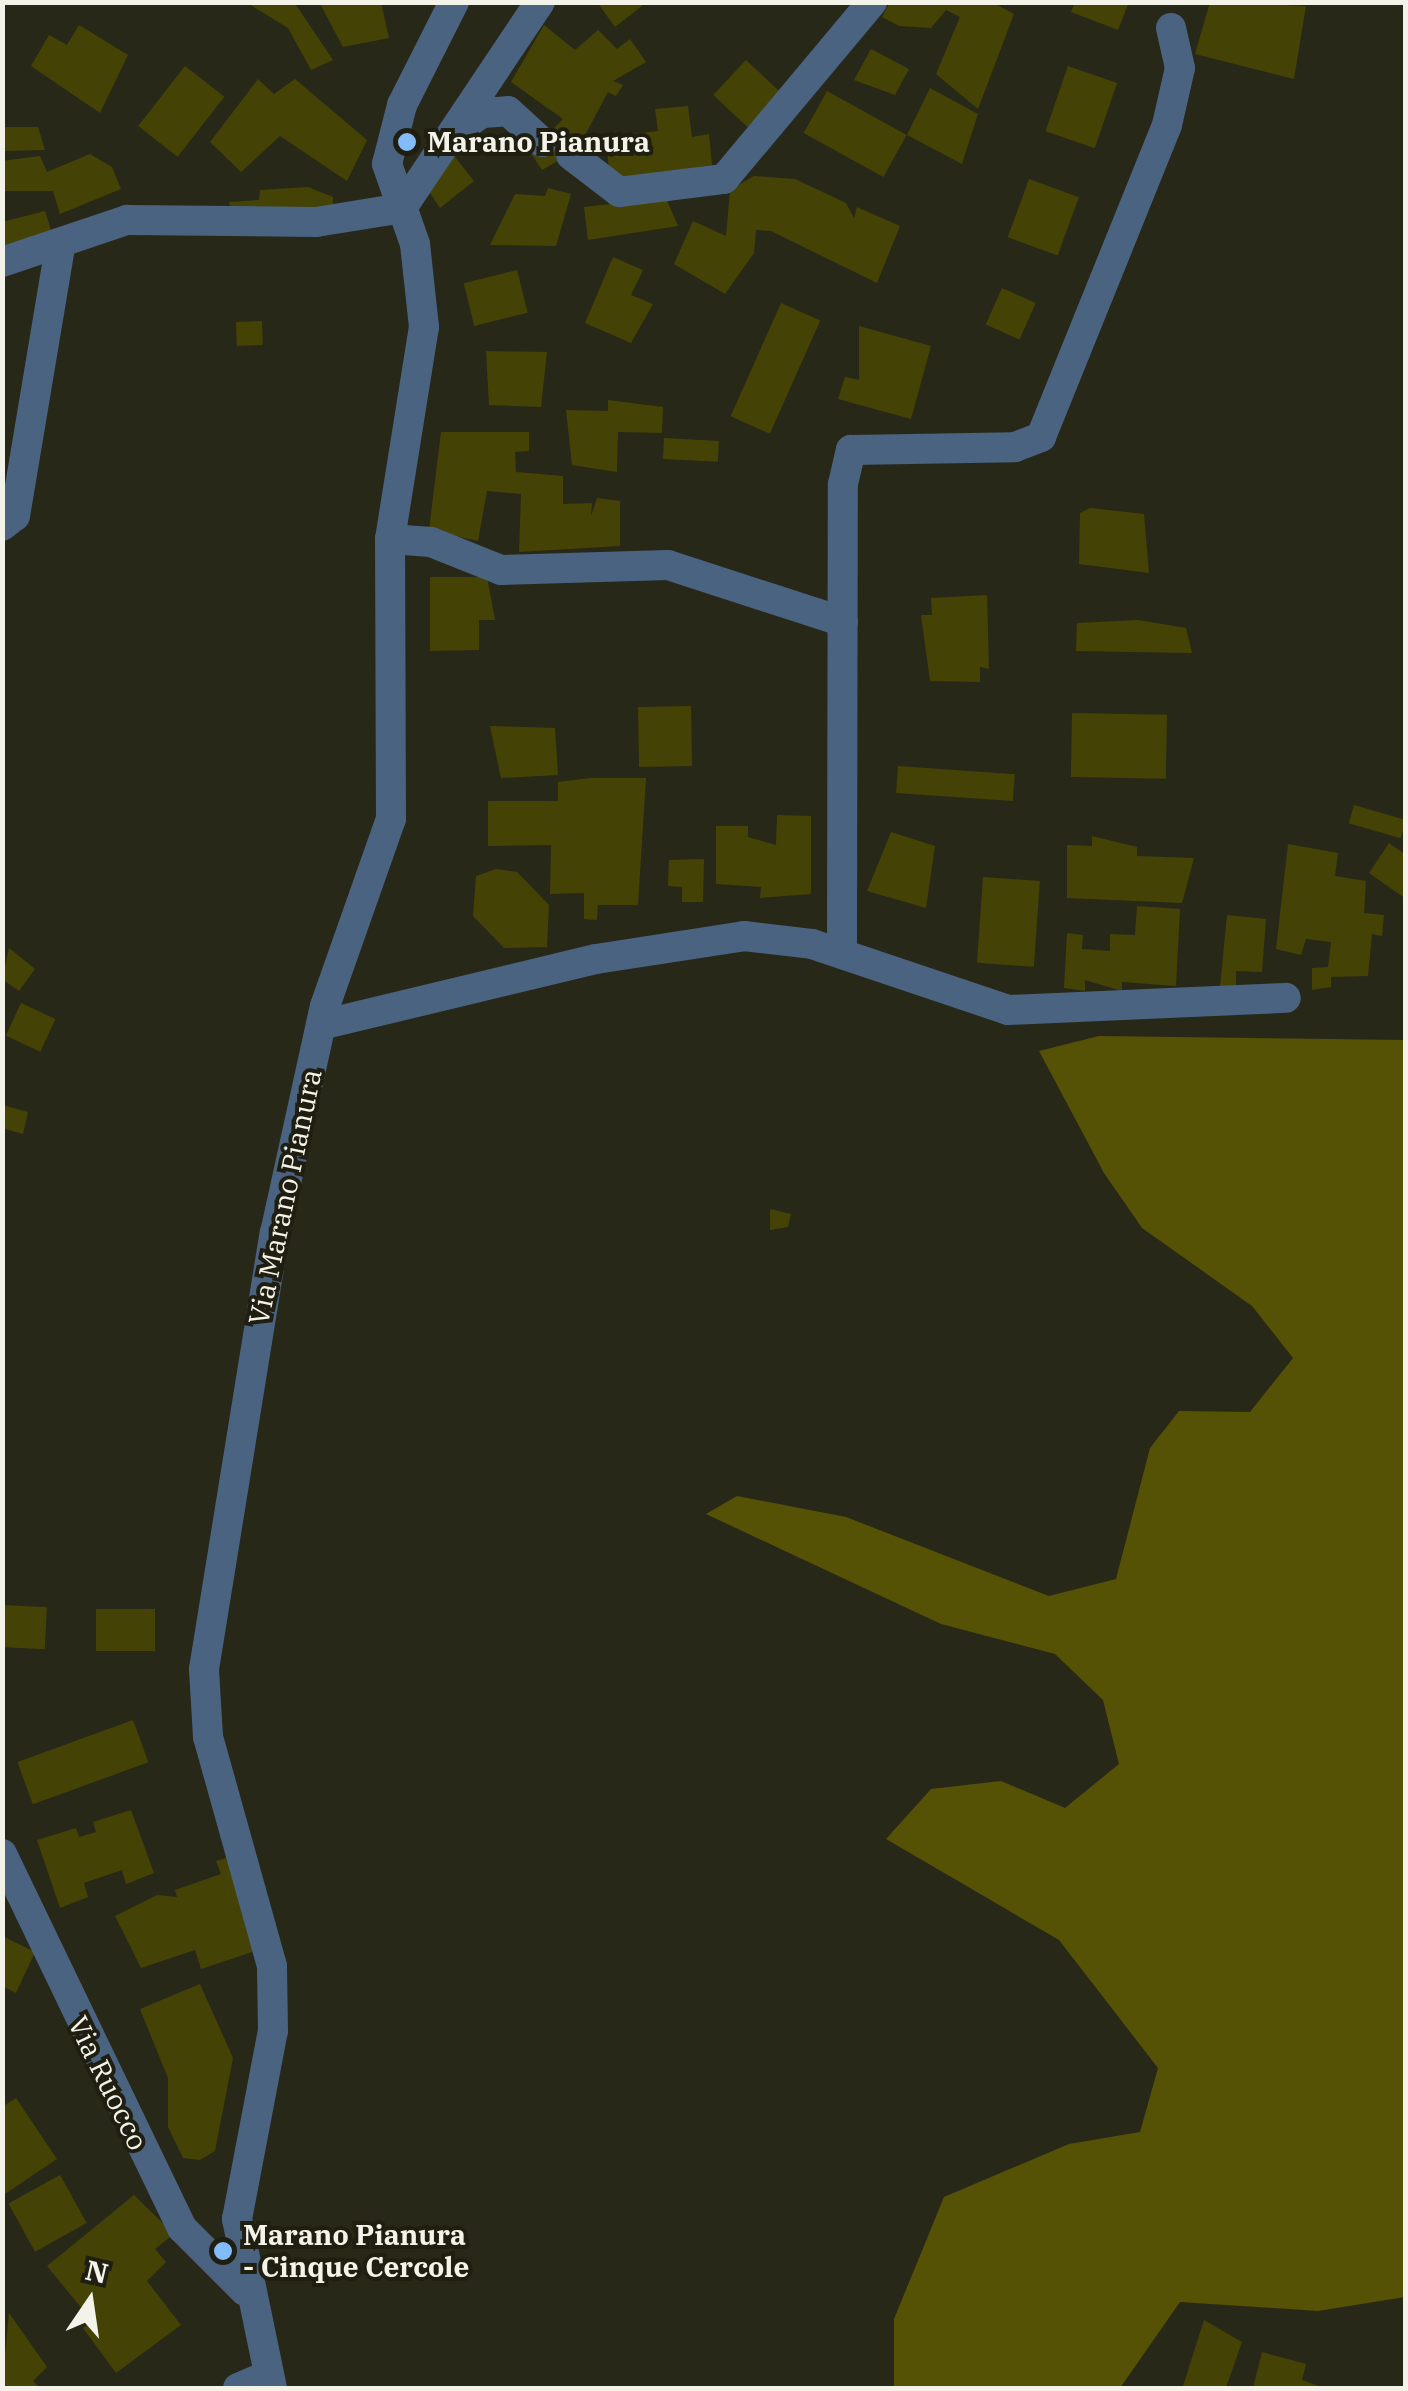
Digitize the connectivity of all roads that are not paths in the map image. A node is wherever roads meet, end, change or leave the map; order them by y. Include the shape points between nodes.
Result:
1 (454, 2) edge
2 (540, 2) edge
3 (872, 2) edge
4 (1171, 28) dead end
5 (446, 138) junction
6 (542, 142) dead end
7 (571, 155) dead end
8 (402, 208) junction
9 (60, 247) junction
10 (2, 262) edge
11 (2, 526) edge
12 (390, 538) junction
13 (842, 622) junction
14 (842, 954) junction
15 (1286, 998) dead end
16 (321, 1025) junction
17 (2, 1854) edge
18 (245, 2290) junction
19 (270, 2382) edge
20 (238, 2388) edge

1 - 8 street, Via Marano Pianura via 402,104 387,164
2 - 5 street
3 - 7 street via 724,179 619,192
4 - 13 street via 1180,68 1167,125 1040,437 1015,446 850,450
5 - 6 street via 482,113 508,111
5 - 8 street
8 - 9 street via 316,222 127,220
8 - 12 street, Via Marano Pianura via 424,327
9 - 10 street
9 - 11 street via 15,516
12 - 13 street via 431,542 500,570 668,564
12 - 16 street, Via Marano Pianura via 391,818
13 - 14 street
14 - 15 street via 1008,1010
14 - 16 street via 744,936 670,945
16 - 18 street, Via Marano Pianura via 271,1252 204,1669 208,1737 272,1966 273,2032 237,2219
17 - 18 street, Via Ruocco via 182,2228
18 - 19 street, Via Marano Pianura
19 - 20 street, Via Marano Pianura

